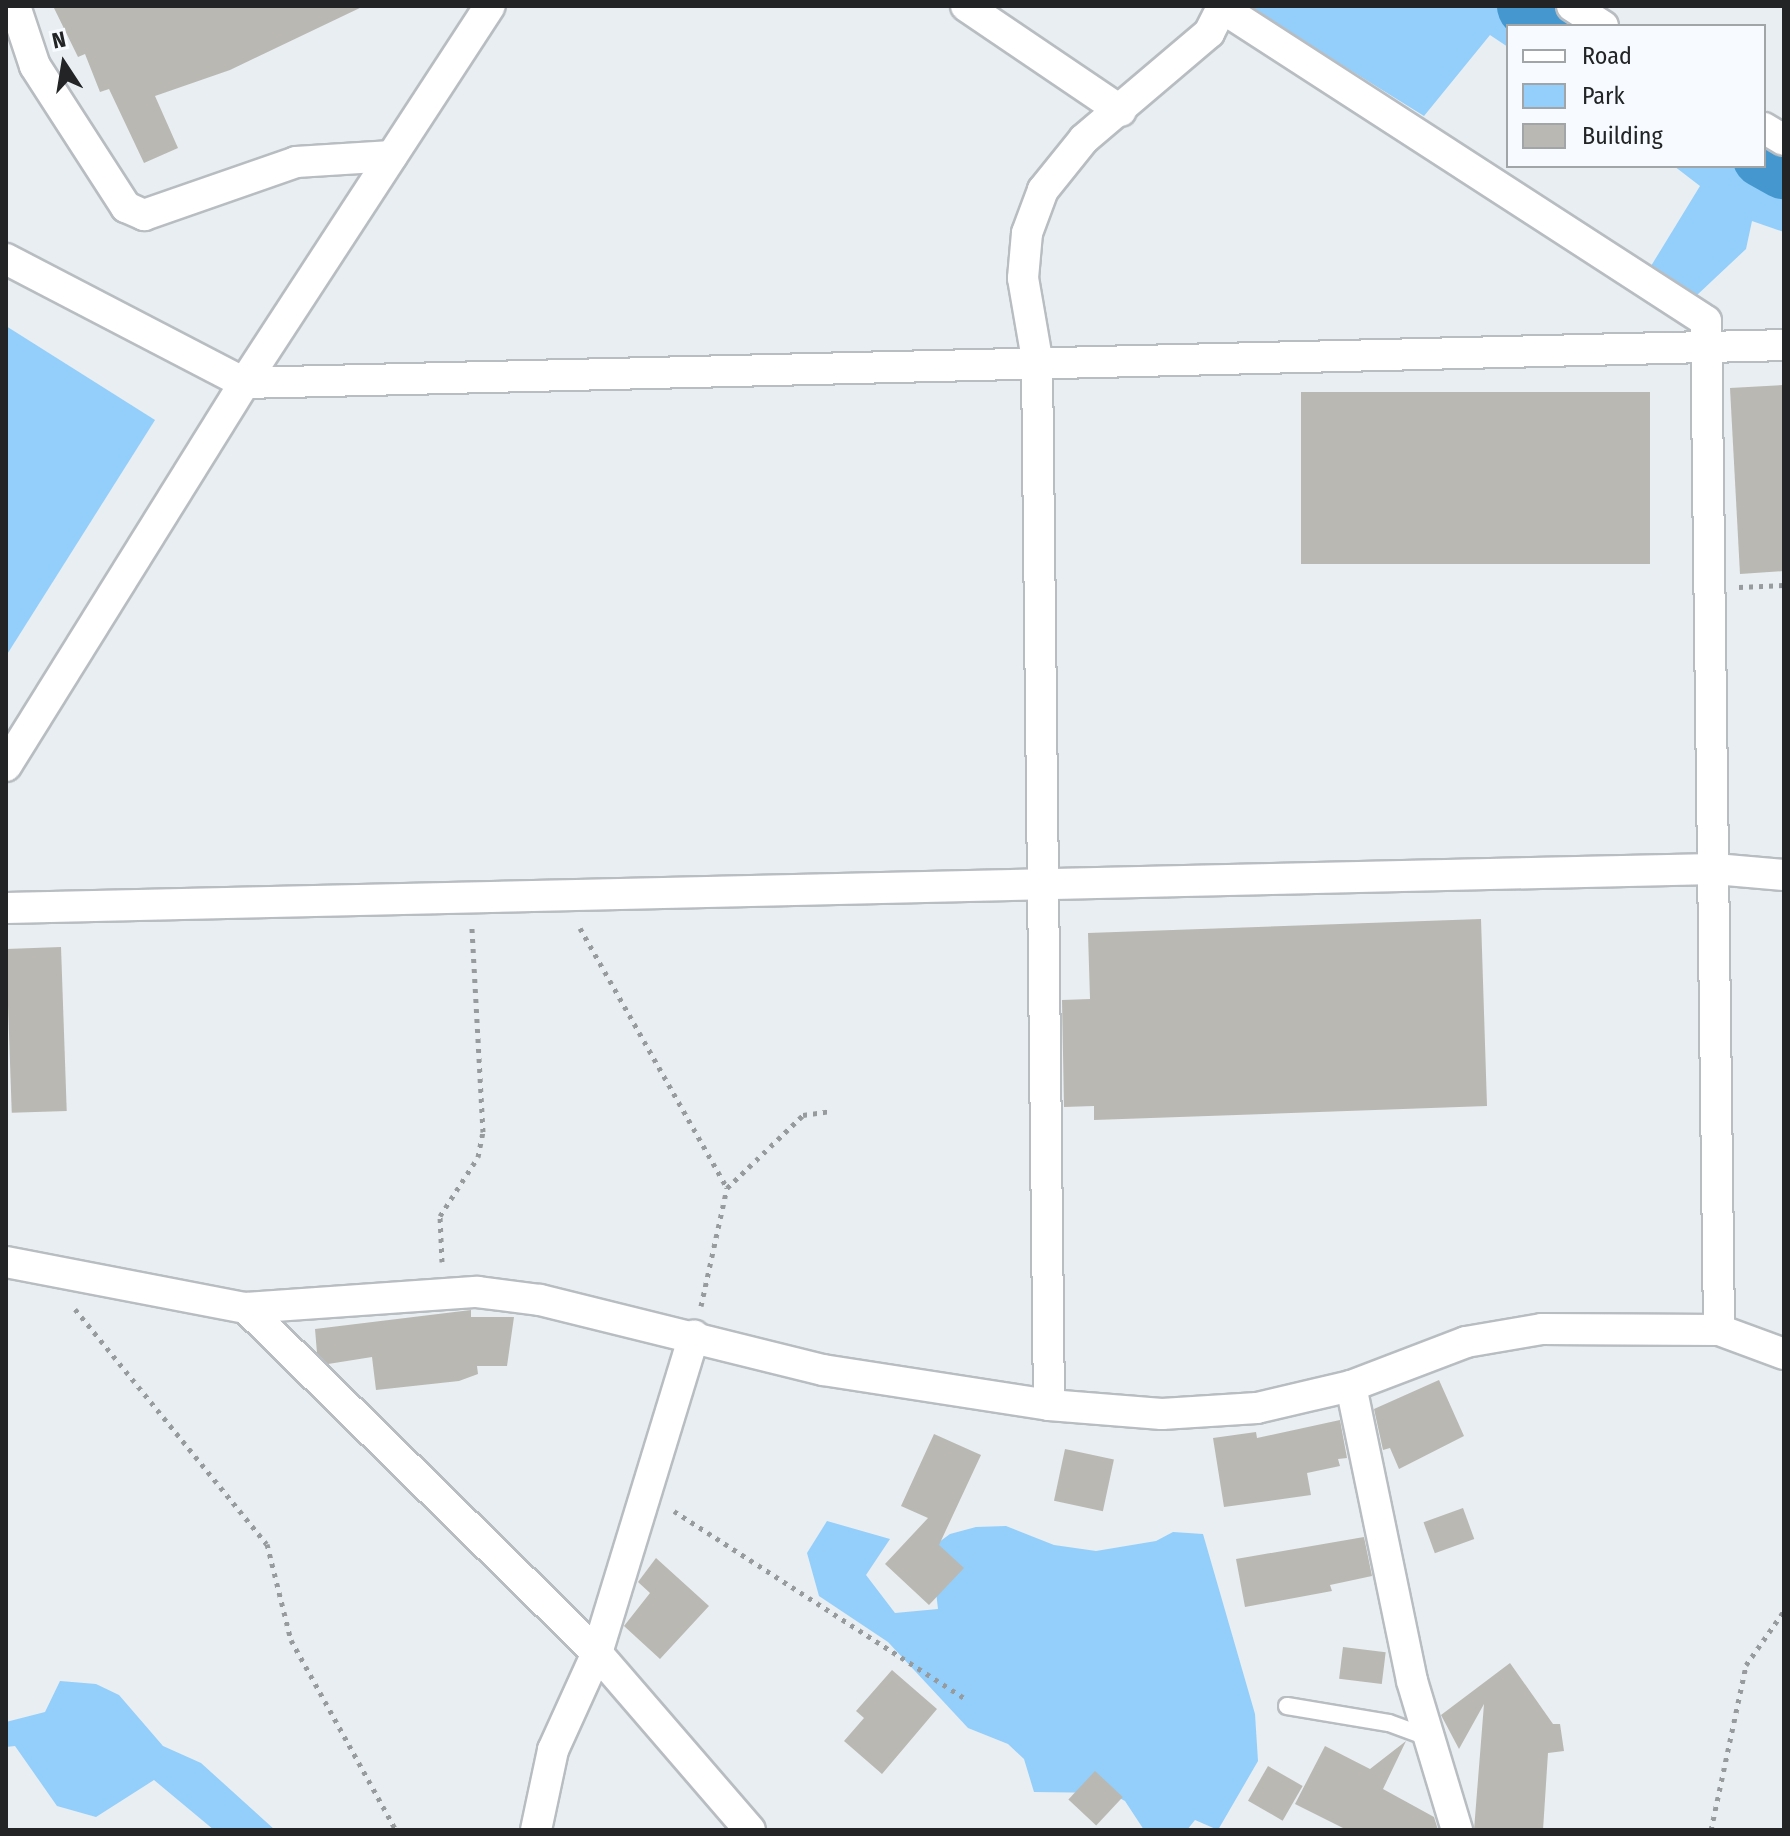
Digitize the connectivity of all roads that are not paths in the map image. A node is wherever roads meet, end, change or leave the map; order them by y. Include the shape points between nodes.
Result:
1 (15, 6) edge
2 (490, 6) edge
3 (966, 6) edge
4 (1572, 6) edge
5 (1222, 7) edge
6 (1600, 24) edge
7 (1121, 111) junction
8 (1766, 129) edge
9 (1784, 140) edge
10 (392, 156) junction
11 (6, 259) edge
12 (1706, 343) junction
13 (1784, 345) edge
14 (1037, 359) junction
15 (244, 383) junction
16 (6, 766) edge
17 (1715, 869) junction
18 (1784, 875) edge
19 (1044, 883) junction
20 (6, 908) edge
21 (6, 1262) edge
22 (246, 1308) junction
23 (1719, 1330) junction
24 (694, 1336) junction
25 (1784, 1354) edge
26 (1351, 1386) junction
27 (1049, 1405) junction
28 (597, 1653) junction
29 (1287, 1706) dead end
30 (1430, 1738) junction
31 (536, 1830) edge
32 (750, 1830) edge
33 (1457, 1830) edge

1 - 10 street via 35,66 126,207 144,215 296,162
2 - 10 street
3 - 7 street
4 - 6 street
5 - 7 street via 1209,33
5 - 12 street via 1706,321
7 - 14 street via 1084,139 1043,190 1027,233 1023,278
8 - 9 street
10 - 15 street
11 - 15 street
12 - 13 street
12 - 14 street
12 - 17 street
14 - 15 street
14 - 19 street
15 - 16 street
17 - 18 street
17 - 19 street
17 - 23 street
19 - 20 street
19 - 27 street
21 - 22 street
22 - 24 street via 449,1294 540,1300
22 - 28 street
23 - 25 street
23 - 26 street via 1542,1329 1466,1342
24 - 27 street via 823,1370
24 - 28 street
26 - 27 street via 1241,1409 1162,1414
26 - 30 street
28 - 31 street via 553,1750
28 - 32 street
29 - 30 lane via 1389,1723
30 - 33 street

